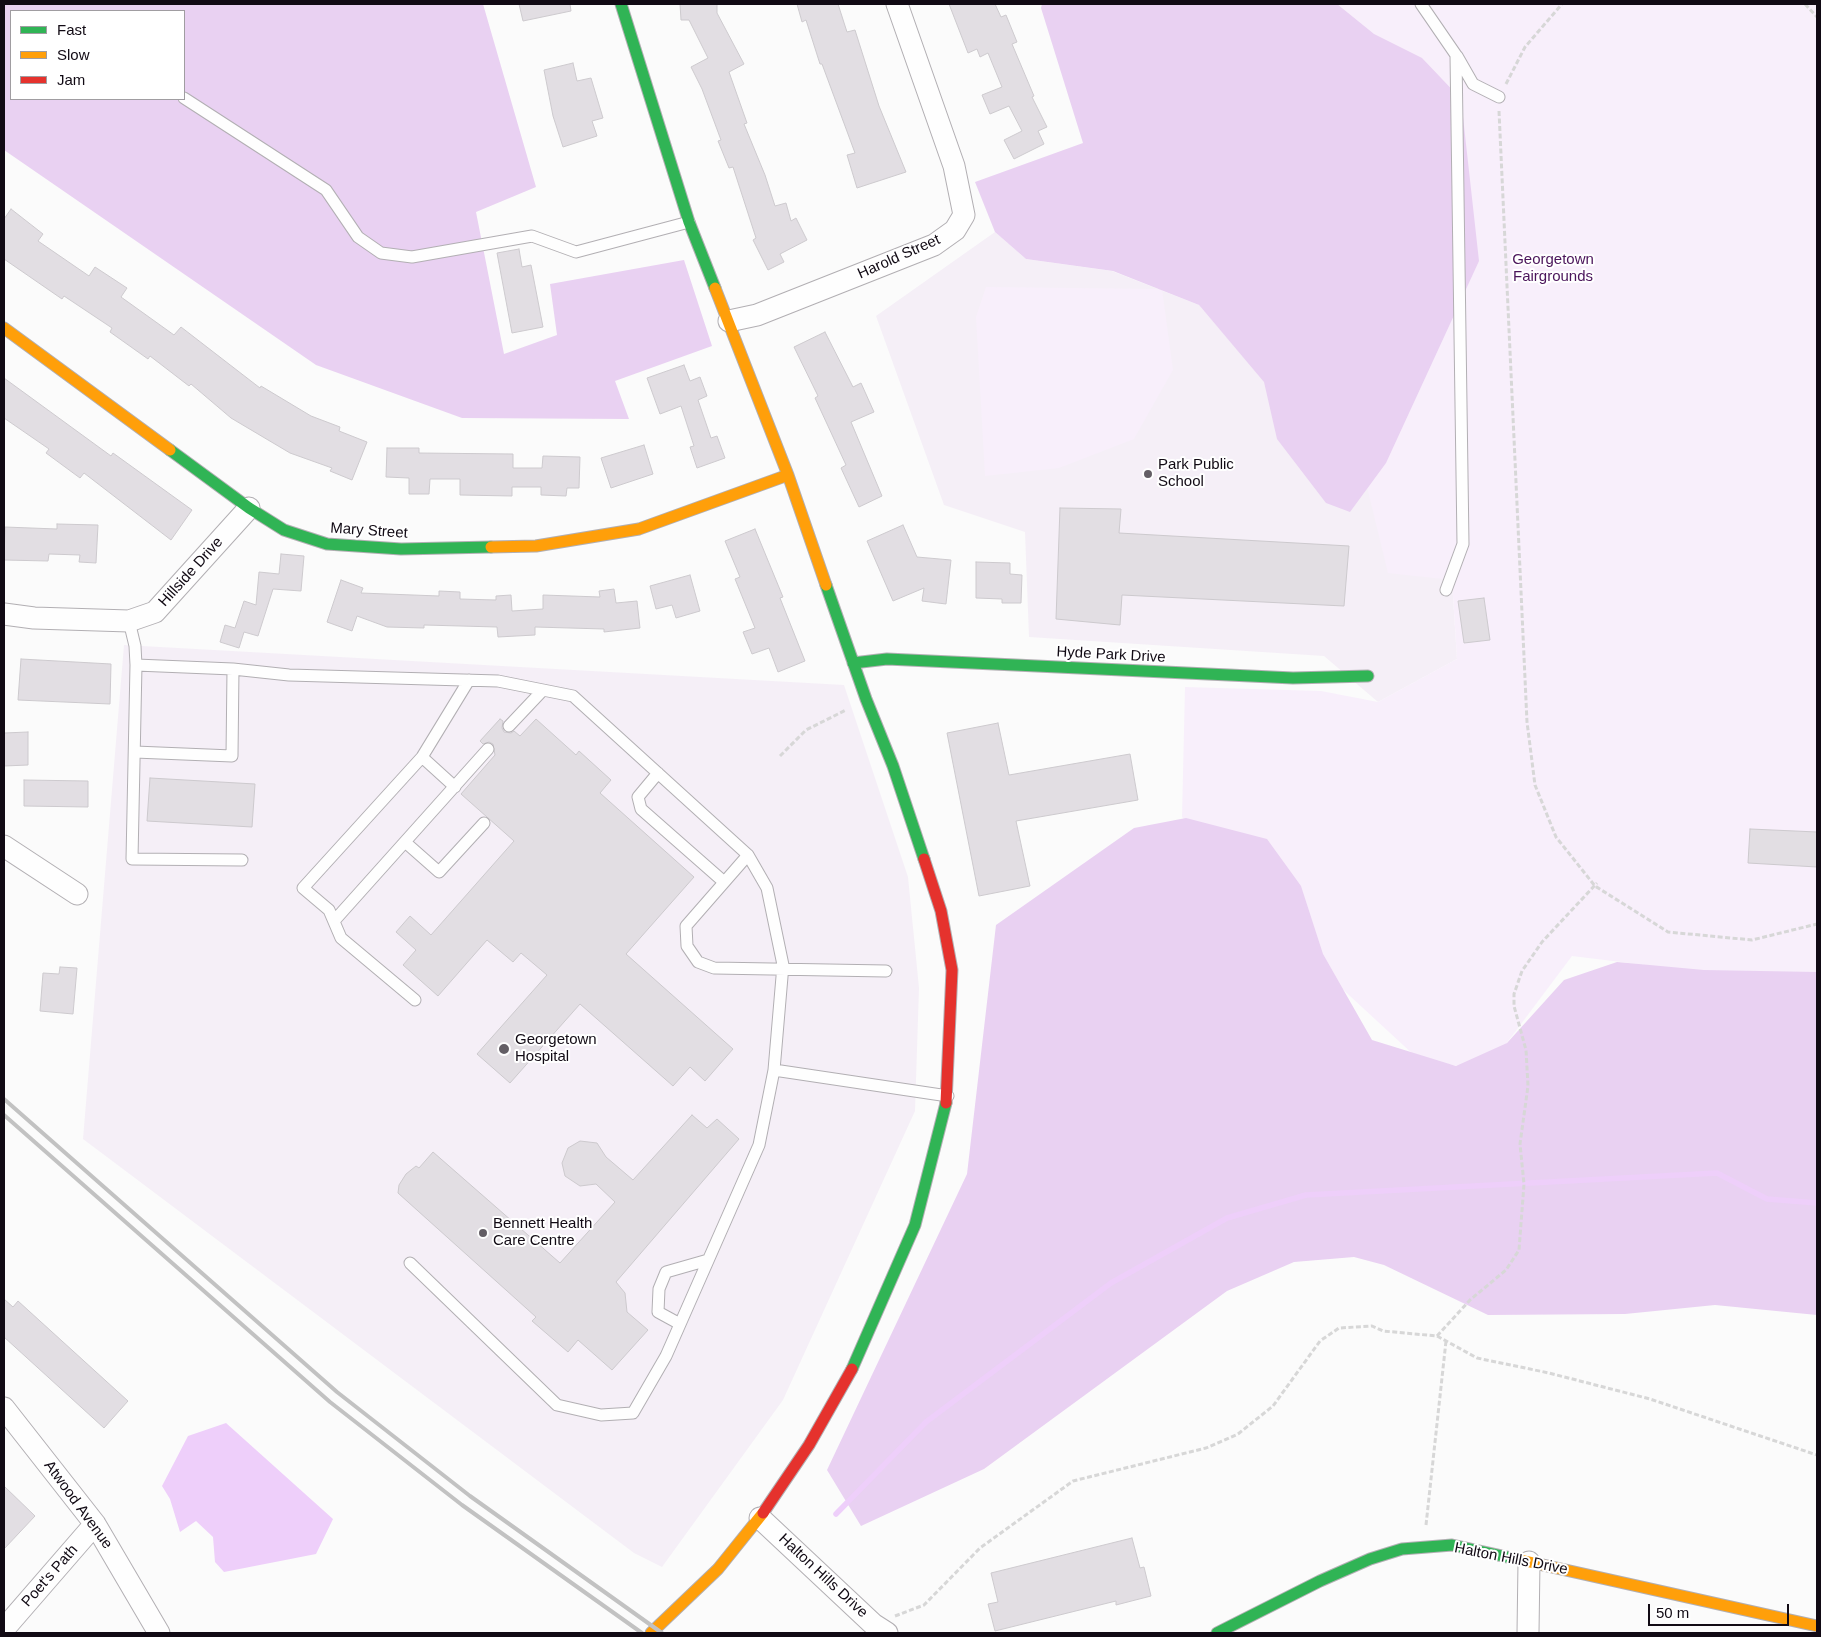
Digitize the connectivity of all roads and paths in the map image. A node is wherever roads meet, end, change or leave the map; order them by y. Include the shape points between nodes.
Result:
1 (621, 4) edge
2 (897, 4) edge
3 (1421, 4) edge
4 (1562, 4) edge
5 (1805, 4) edge
6 (1817, 17) edge
7 (1456, 55) junction
8 (1499, 97) junction
9 (185, 99) edge
10 (689, 222) junction
11 (729, 321) junction
12 (4, 328) edge
13 (788, 475) junction
14 (249, 508) junction
15 (1446, 590) dead end
16 (4, 614) edge
17 (129, 620) junction
18 (853, 663) junction
19 (136, 665) junction
20 (234, 669) junction
21 (1368, 676) dead end
22 (469, 680) junction
23 (543, 690) junction
24 (866, 699) junction
25 (509, 726) dead end
26 (488, 749) dead end
27 (135, 752) junction
28 (780, 756) dead end
29 (422, 757) junction
30 (658, 773) junction
31 (455, 787) junction
32 (484, 823) dead end
33 (405, 842) junction
34 (4, 846) edge
35 (748, 855) junction
36 (242, 860) dead end
37 (724, 882) junction
38 (1596, 885) junction
39 (77, 894) dead end
40 (334, 921) junction
41 (1817, 924) edge
42 (783, 971) junction
43 (886, 971) dead end
44 (415, 1000) dead end
45 (774, 1070) junction
46 (948, 1096) junction
47 (708, 1260) junction
48 (410, 1263) dead end
49 (680, 1324) junction
50 (1437, 1336) junction
51 (1446, 1341) junction
52 (4, 1408) edge
53 (1817, 1455) edge
54 (760, 1518) junction
55 (96, 1524) junction
56 (1424, 1548) junction
57 (1529, 1562) junction
58 (1817, 1626) edge
59 (880, 1628) edge
60 (4, 1629) edge
61 (159, 1633) edge
62 (651, 1633) edge
63 (1217, 1633) edge
64 (1528, 1633) edge

1 - 10 street
2 - 11 street, Harold Street via 954,166 964,215 955,230 934,245 757,315
3 - 7 lane
4 - 8 path via 1525,47
5 - 6 path
7 - 8 lane via 1473,84
7 - 15 lane via 1463,544
8 - 38 path via 1527,722 1535,785 1556,837
9 - 10 lane via 326,190 358,237 381,253 412,257 532,236 576,252
10 - 11 street
11 - 13 street
12 - 14 street, Mary Street
13 - 14 street, Mary Street via 639,528 536,546 401,549 327,544 284,530
13 - 18 street
14 - 17 street, Hillside Drive via 155,612
16 - 17 street, Hillside Drive via 34,618
17 - 19 lane
18 - 21 street, Hyde Park Drive via 887,659 1293,678
18 - 24 street
19 - 20 lane
19 - 27 lane
20 - 22 lane via 289,675
20 - 27 lane via 232,756
22 - 23 lane via 498,681
22 - 29 lane
23 - 25 lane
23 - 30 lane via 573,696
24 - 28 path via 806,730
24 - 46 street via 893,766 941,911 952,970
26 - 31 lane
27 - 36 lane via 132,859
29 - 31 lane
29 - 40 lane via 304,888 329,910
30 - 35 lane
30 - 37 lane via 638,797 641,809
31 - 33 lane
32 - 33 lane via 438,872
33 - 40 lane
34 - 39 street
35 - 37 lane
35 - 42 lane via 767,888
37 - 42 lane via 686,926 687,946 698,962 714,968
38 - 41 path via 1668,932 1752,940
38 - 50 path via 1542,942 1522,971 1514,994 1514,1006 1526,1050 1528,1086 1520,1144 1524,1184 1518,1250 1506,1270 1470,1300
40 - 44 lane via 341,938
42 - 43 lane
42 - 45 lane
45 - 46 lane
45 - 47 lane via 758,1145
46 - 54 street via 916,1225 859,1357 808,1445
47 - 49 lane
47 - 49 lane via 666,1272 659,1289 658,1312
48 - 49 lane via 557,1405 601,1415 633,1412 666,1356
50 - 51 path
50 - 59 path via 1383,1331 1372,1326 1339,1328 1320,1341 1273,1406 1238,1434 1206,1448 1073,1481 980,1548 924,1605
51 - 53 path via 1477,1358 1548,1372 1650,1399
51 - 56 path
52 - 55 street, Atwood Avenue
54 - 59 street, Halton Hills Drive
54 - 62 street via 718,1569
55 - 60 street, Poet's Path
55 - 61 street, Atwood Avenue
56 - 57 street, Halton Hills Drive via 1452,1545
56 - 63 street, Halton Hills Drive via 1402,1549 1370,1559
57 - 58 street, Halton Hills Drive
57 - 64 street

